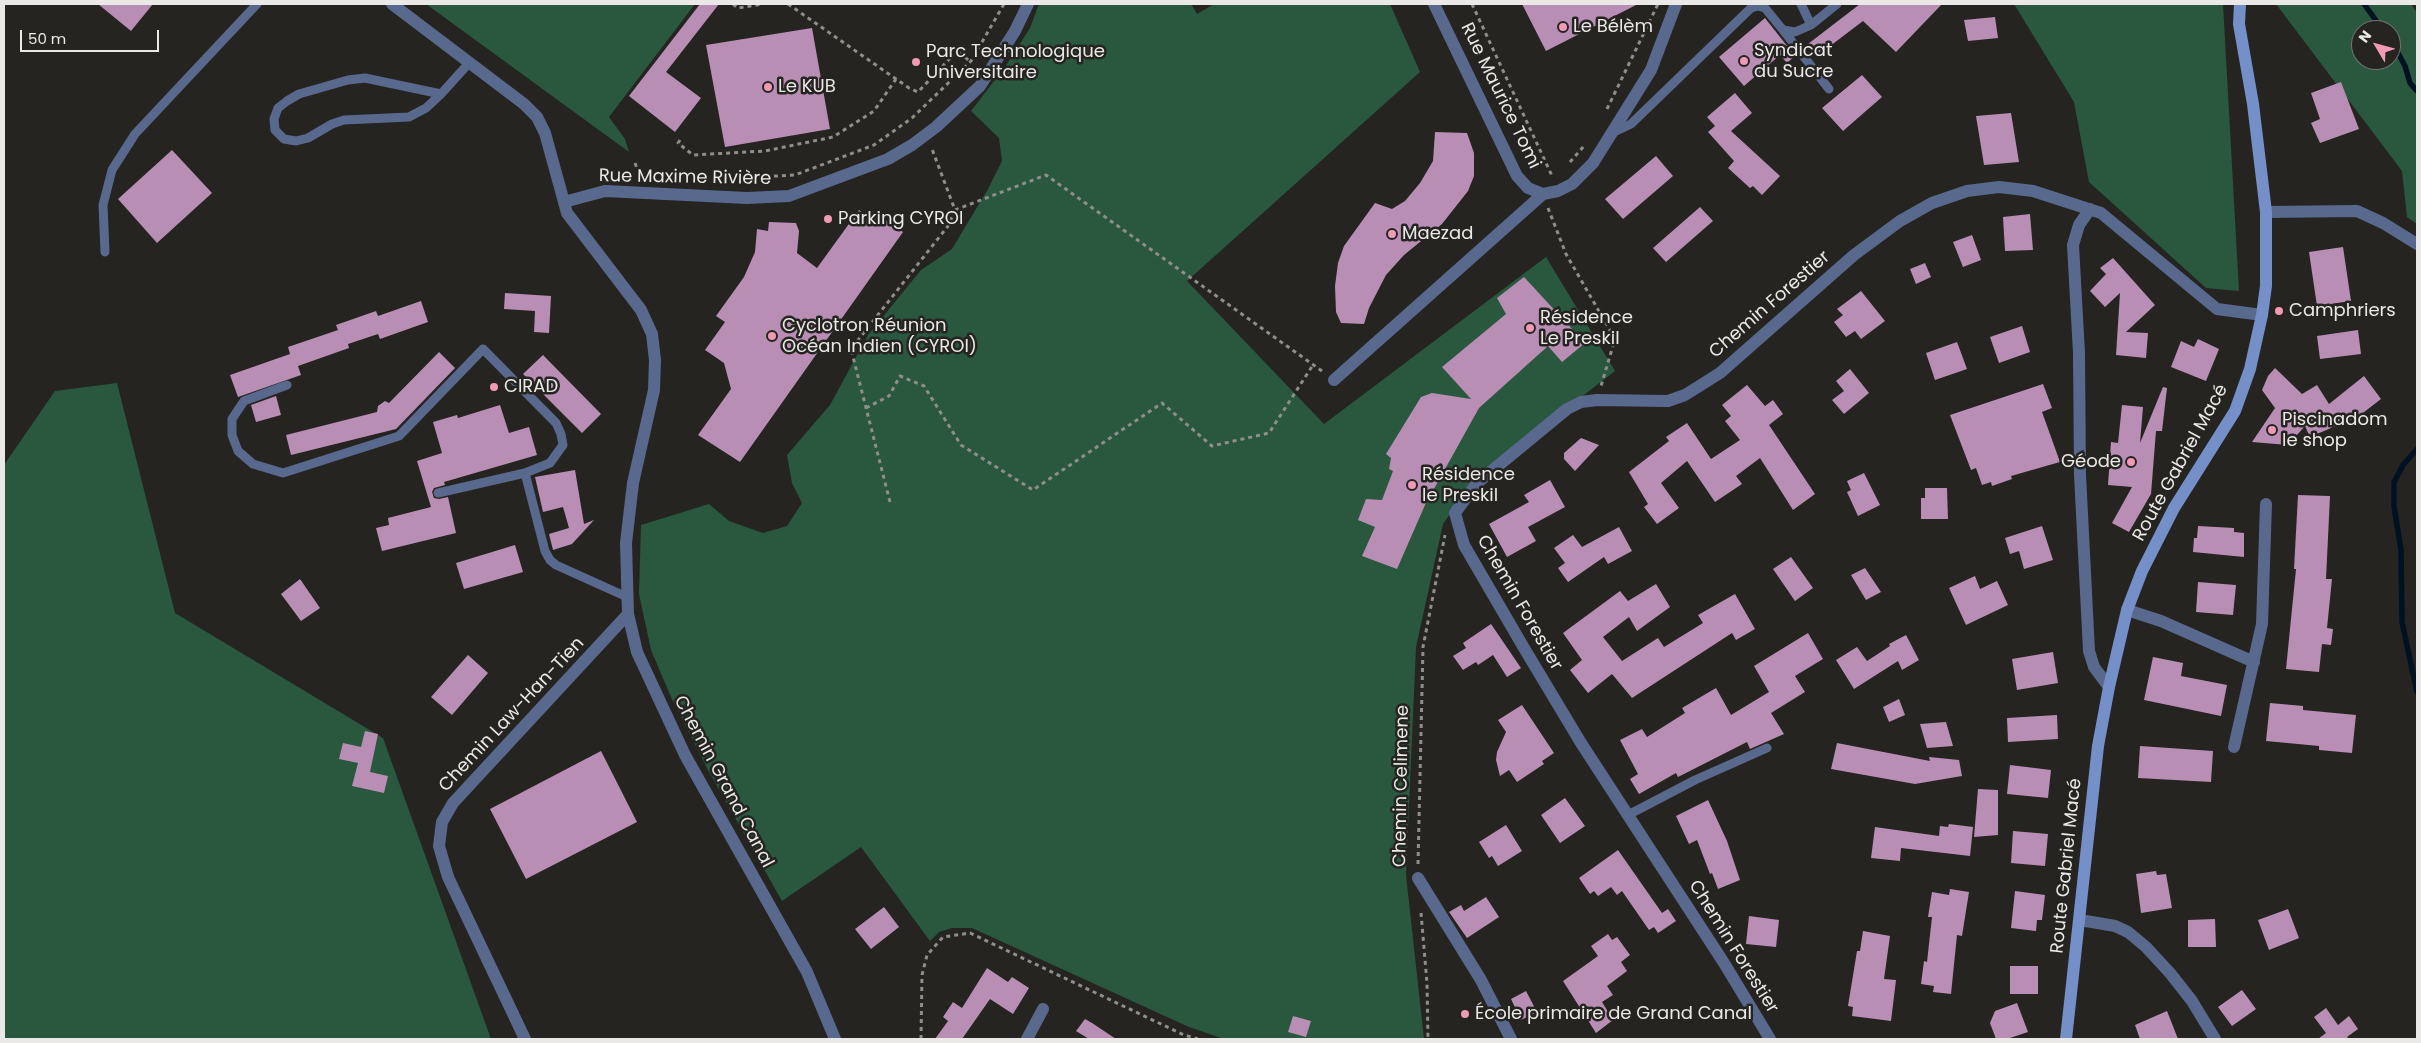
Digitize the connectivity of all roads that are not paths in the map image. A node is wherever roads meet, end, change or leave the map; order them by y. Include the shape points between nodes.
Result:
1 (257, 4) edge
2 (392, 4) edge
3 (1028, 4) edge
4 (1676, 4) edge
5 (1801, 4) edge
6 (1837, 4) edge
7 (2240, 4) edge
8 (1438, 5) edge
9 (1811, 25) junction
10 (1783, 30) junction
11 (469, 63) junction
12 (1829, 88) dead end
13 (441, 94) junction
14 (1614, 132) junction
15 (1543, 194) junction
16 (564, 202) junction
17 (2090, 209) junction
18 (2266, 212) junction
19 (2417, 244) edge
20 (105, 252) dead end
21 (2262, 316) junction
22 (1334, 380) road end
23 (287, 385) dead end
24 (525, 473) junction
25 (438, 493) dead end
26 (2266, 504) dead end
27 (627, 597) junction
28 (2127, 610) junction
29 (628, 614) junction
30 (2254, 662) junction
31 (2109, 687) junction
32 (2234, 747) dead end
33 (1767, 748) dead end
34 (1628, 816) junction
35 (1418, 878) road end
36 (2080, 920) junction
37 (1043, 1009) dead end
38 (525, 1039) edge
39 (835, 1039) edge
40 (1027, 1039) edge
41 (1511, 1039) edge
42 (1770, 1039) edge
43 (2066, 1039) edge
44 (2214, 1039) edge

1 - 20 lane via 135,134 112,170 103,205
2 - 11 street, Chemin Grand Canal
3 - 16 street, Rue Maxime Rivière via 988,74 958,108 912,145 888,159 790,196 747,198 604,191
4 - 14 street via 1651,70
5 - 9 lane
6 - 9 lane
7 - 18 main road, Route Gabriel Macé via 2238,24 2253,104
8 - 15 street, Rue Maurice Tomi via 1517,176 1528,188
9 - 10 lane via 1795,32
10 - 12 lane
10 - 14 lane via 1765,8 1750,8 1631,124
11 - 13 lane
11 - 16 street, Chemin Grand Canal via 537,117 545,133
13 - 13 lane via 364,78 348,80 299,94 287,101 278,108 275,130 284,139 296,141 344,120 409,116 426,108
14 - 15 street via 1593,163 1572,184
15 - 22 street
16 - 27 street, Chemin Grand Canal via 578,229 641,310 652,334 654,390 633,483 626,543
17 - 21 street, Chemin Forestier via 2115,222 2217,309
17 - 31 street via 2079,225 2073,245 2079,352 2080,475 2089,651 2094,667
17 - 34 street, Chemin Forestier via 2033,191 1999,187 1967,191 1932,203 1900,221 1854,255 1702,386 1668,401 1581,402 1567,409 1477,483 1455,513 1464,545
18 - 19 street via 2357,211
18 - 21 main road, Route Gabriel Macé via 2266,286
21 - 28 main road, Route Gabriel Macé via 2250,369 2235,411 2174,508 2142,571
23 - 24 lane via 244,401 232,419 232,435 238,451 253,464 283,473 399,436 484,349 556,423 561,434 563,445 550,463
24 - 25 lane
24 - 27 lane via 550,560
26 - 30 street via 2262,624
27 - 29 street, Chemin Grand Canal
28 - 30 street via 2161,621
28 - 31 main road, Route Gabriel Macé
29 - 38 street, Chemin Law-Han-Tien via 453,803 442,822 438,846 448,877
29 - 39 street, Chemin Grand Canal via 637,652 685,755 807,972
30 - 32 street
31 - 36 main road, Route Gabriel Macé via 2088,823
33 - 34 lane via 1695,780
34 - 42 street, Chemin Forestier
35 - 41 street, Chemin Celimene via 1481,980
36 - 43 main road, Route Gabriel Macé
36 - 44 street via 2115,926 2146,947 2192,1001
37 - 40 street

